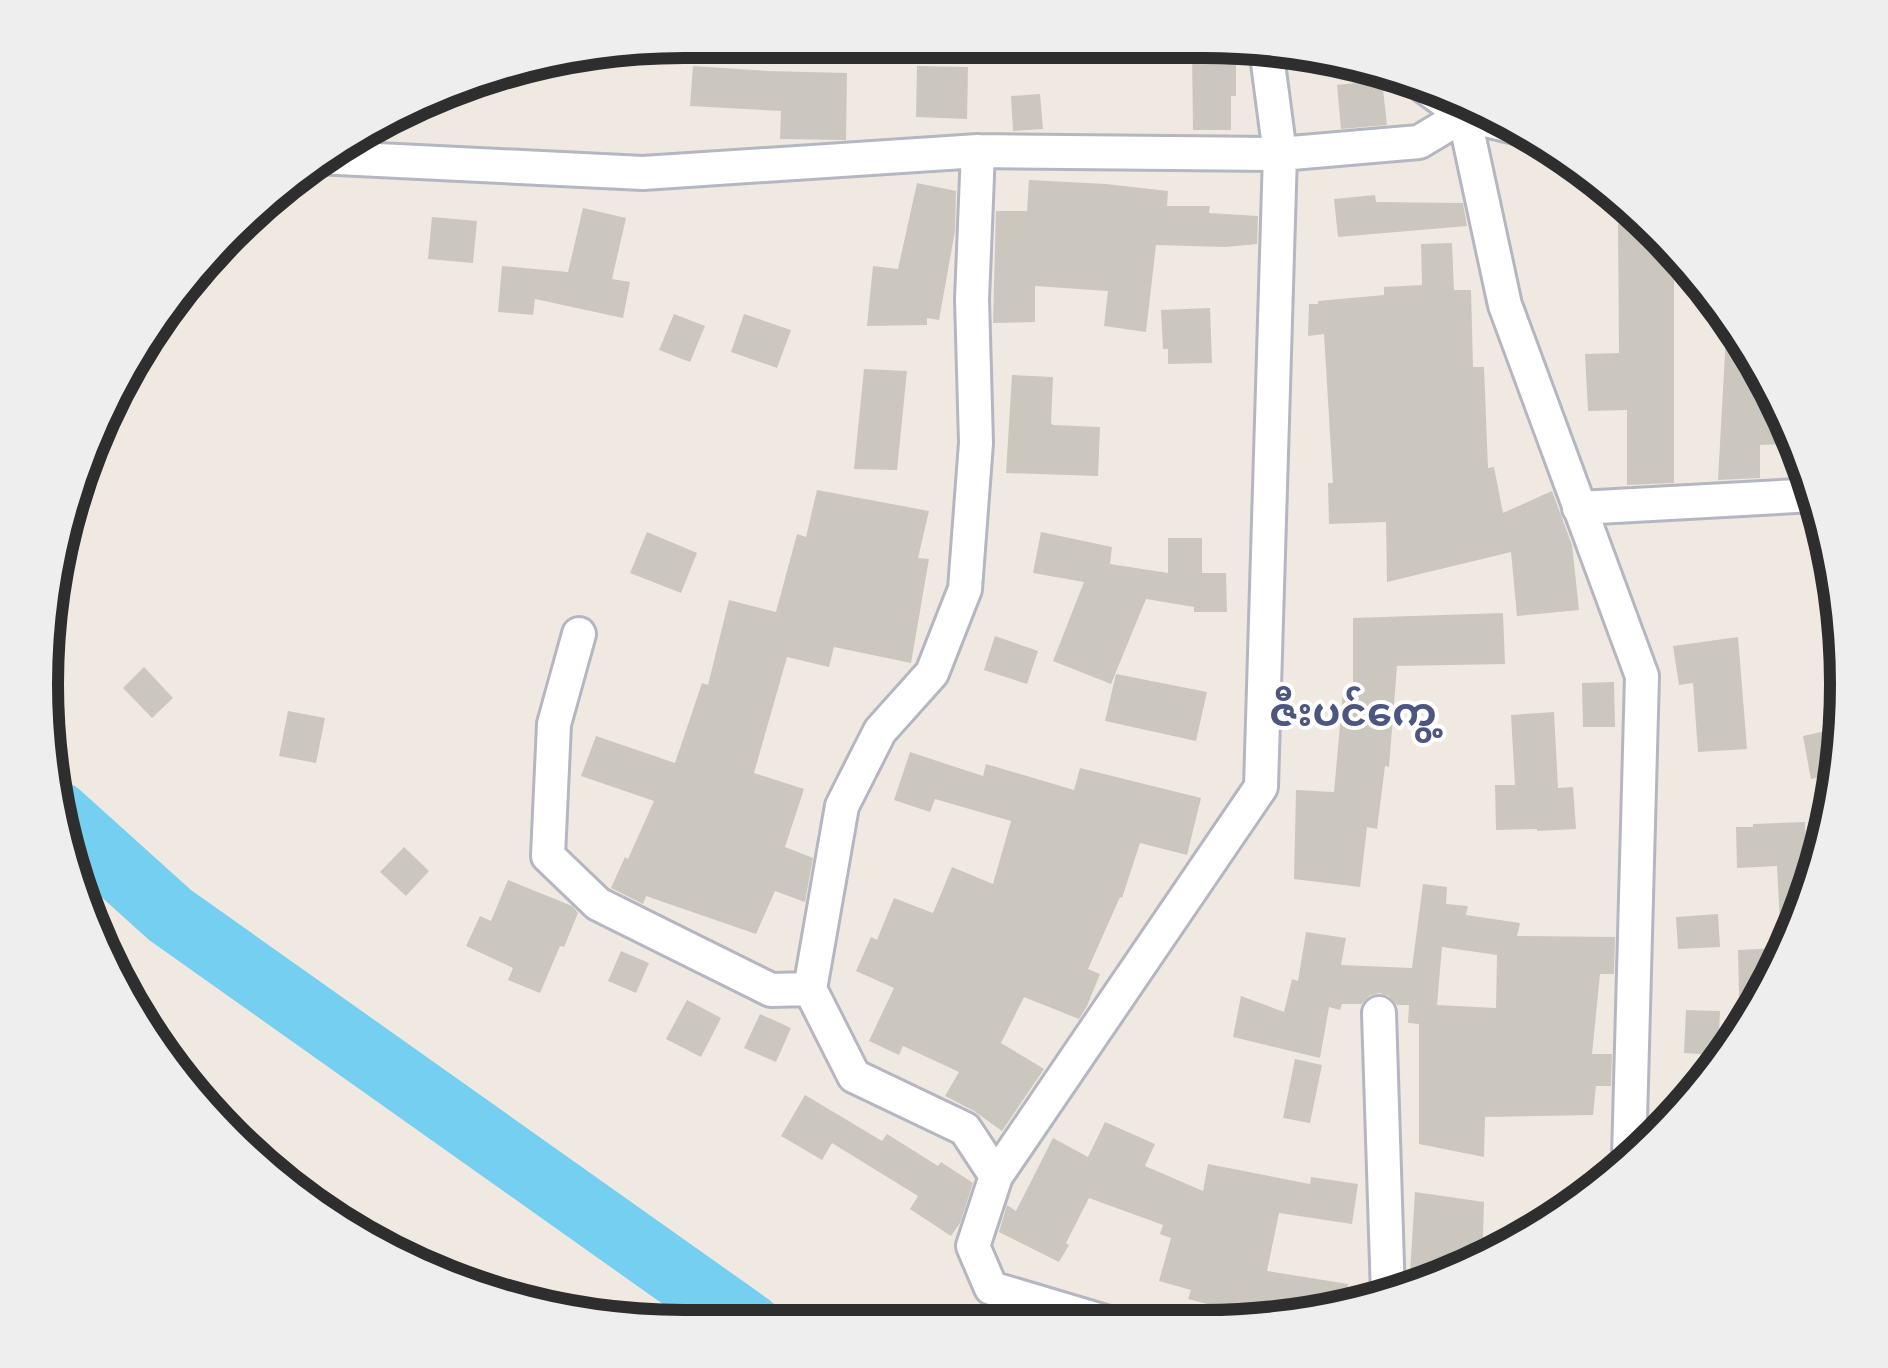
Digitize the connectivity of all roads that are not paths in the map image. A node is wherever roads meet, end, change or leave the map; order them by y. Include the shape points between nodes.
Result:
1 (1268, 61) edge
2 (1461, 113) edge
3 (1464, 115) junction
4 (1468, 116) edge
5 (978, 151) junction
6 (1280, 154) junction
7 (343, 158) edge
8 (1801, 496) edge
9 (1579, 508) junction
10 (579, 634) dead end
11 (810, 989) junction
12 (1378, 1012) dead end
13 (1629, 1143) edge
14 (996, 1176) junction
15 (1388, 1282) edge
16 (1065, 1310) edge

1 - 6 street
2 - 3 street
3 - 4 street
3 - 6 street via 1419,142
3 - 9 street via 1505,305
5 - 6 street
5 - 7 street via 643,173
5 - 11 street via 976,442 965,589 932,673 880,731 842,806
6 - 14 street via 1261,786
8 - 9 street
9 - 13 street via 1642,676
10 - 11 street via 554,724 548,856 615,913 771,990
11 - 14 street via 854,1076 966,1130
12 - 15 street
14 - 16 street via 973,1246 991,1288

